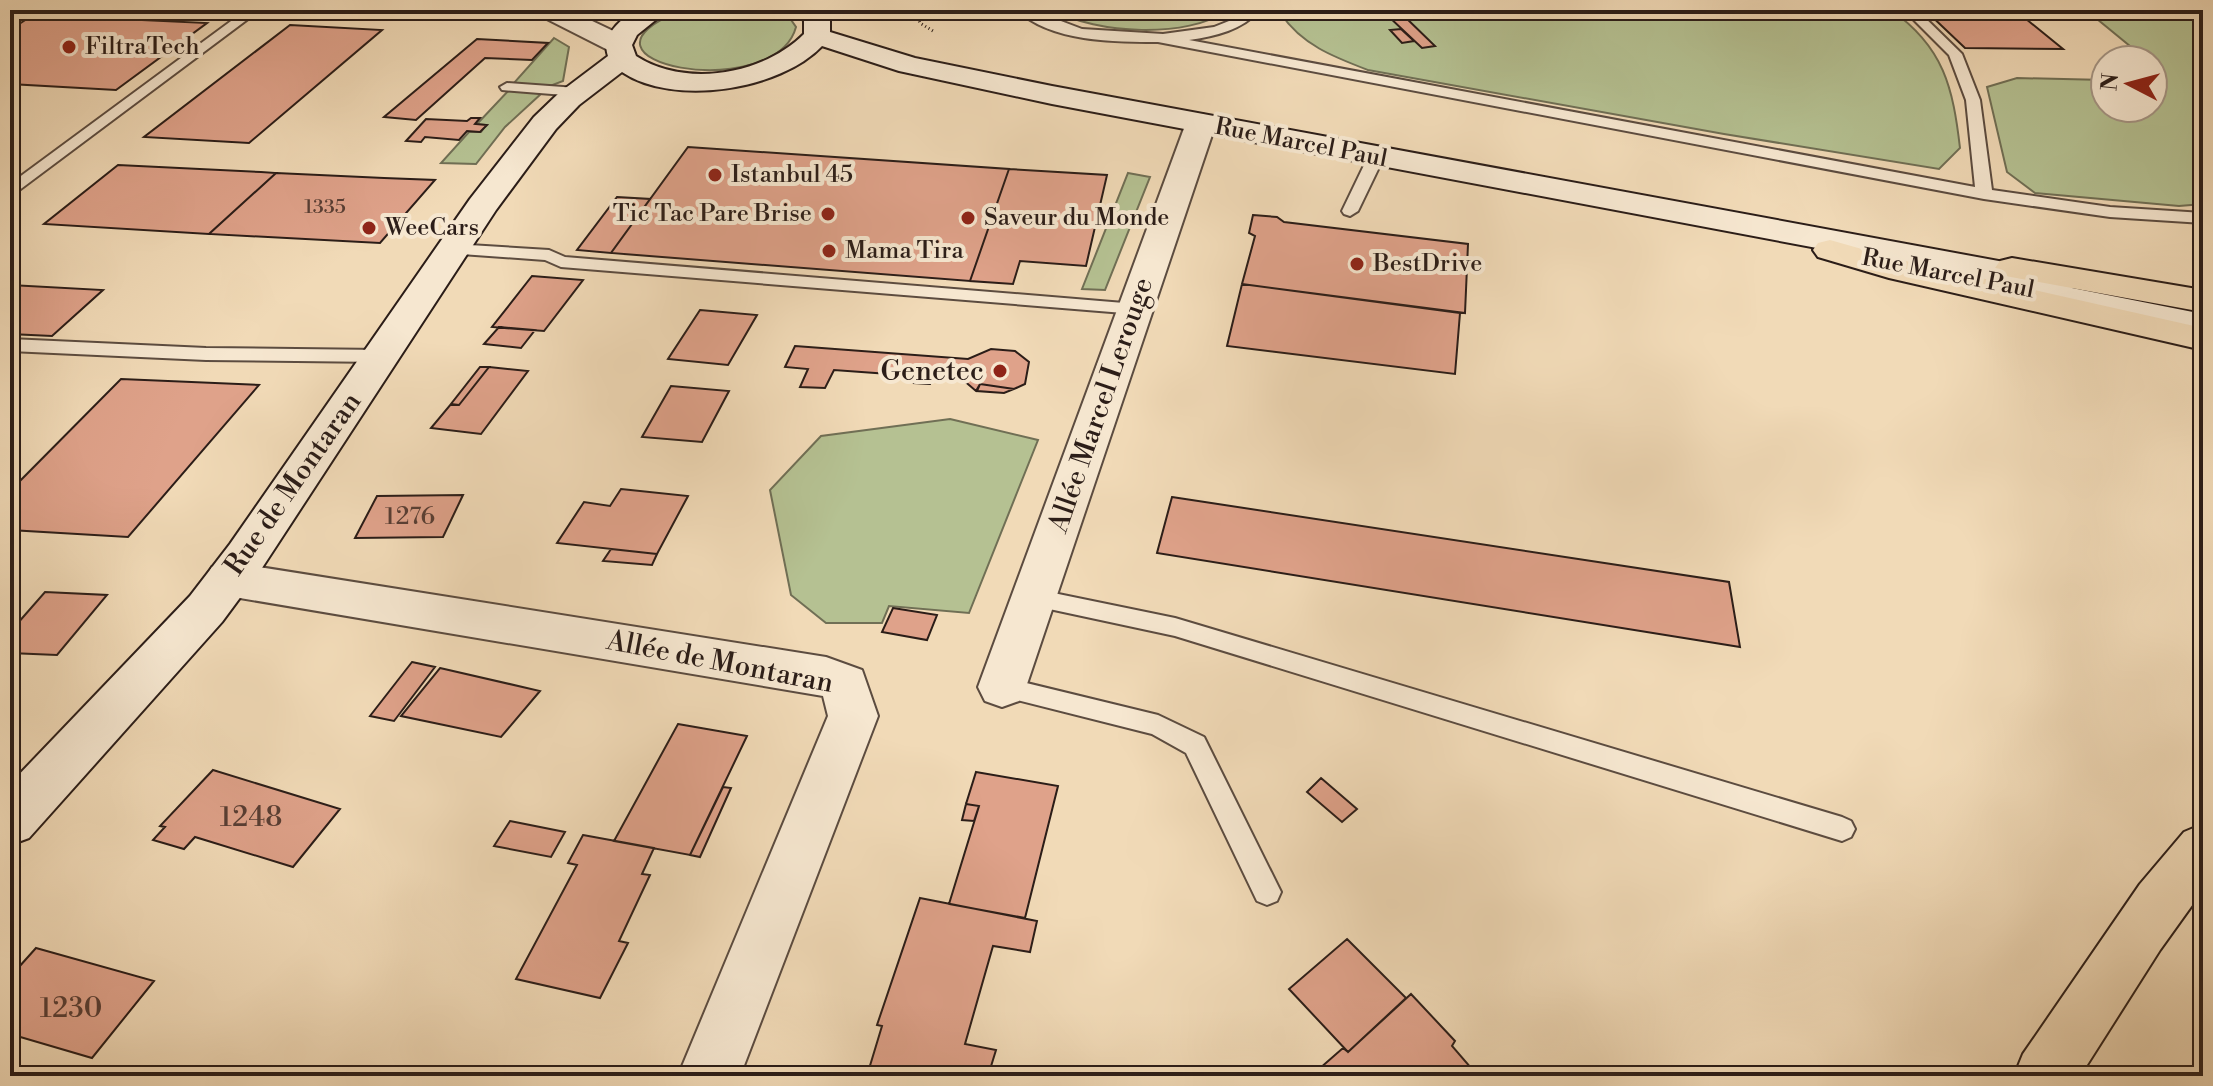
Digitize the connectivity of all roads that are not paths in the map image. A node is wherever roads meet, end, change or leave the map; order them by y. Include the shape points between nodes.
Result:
1 (254, 10) edge
2 (548, 10) edge
3 (593, 10) edge
4 (1023, 10) edge
5 (1254, 10) edge
6 (1910, 10) edge
7 (652, 12) edge
8 (814, 17) edge
9 (1162, 39) junction
10 (620, 51) junction
11 (784, 64) junction
12 (909, 65) junction
13 (663, 78) junction
14 (507, 87) dead end
15 (577, 92) junction
16 (545, 123) junction
17 (1201, 123) junction
18 (1376, 157) junction
19 (10, 192) edge
20 (1984, 194) junction
21 (1350, 211) dead end
22 (1694, 217) junction
23 (2203, 218) edge
24 (453, 249) junction
25 (1830, 250) junction
26 (1903, 253) junction
27 (2203, 301) edge
28 (1136, 309) junction
29 (2203, 312) edge
30 (2203, 325) edge
31 (2203, 339) edge
32 (10, 345) edge
33 (381, 356) junction
34 (228, 579) junction
35 (1034, 598) junction
36 (1002, 687) joint
37 (10, 821) edge
38 (1842, 829) dead end
39 (2203, 849) edge
40 (1267, 892) dead end
41 (709, 1076) edge
42 (2045, 1076) edge

1 - 19 lane
2 - 10 street
3 - 7 street
4 - 9 lane via 1062,28
5 - 9 lane via 1217,32
6 - 20 lane via 1955,54 1973,100
7 - 10 street, Rue de Montaran via 627,28
8 - 11 street via 799,55
8 - 12 street, Rue Marcel Paul
9 - 20 lane
10 - 13 street via 638,70
10 - 15 street, Rue de Montaran
11 - 12 street, Rue Marcel Paul
11 - 13 street via 712,80
12 - 17 street, Rue Marcel Paul
13 - 16 street
14 - 15 lane
15 - 16 street, Rue de Montaran
16 - 24 street, Rue de Montaran
17 - 18 street, Rue Marcel Paul
17 - 28 street, Allée Marcel Lerouge
18 - 21 lane
18 - 22 street, Rue Marcel Paul
20 - 23 lane
22 - 25 street, Rue Marcel Paul
22 - 26 street, Rue Marcel Paul
24 - 28 lane
24 - 33 street, Rue de Montaran
25 - 30 street, Rue Marcel Paul
25 - 31 main road
26 - 27 main road
26 - 29 street, Rue Marcel Paul
28 - 35 street, Allée Marcel Lerouge
32 - 33 lane
33 - 34 street, Rue de Montaran
34 - 37 street, Rue de Montaran
34 - 41 street, Allée de Montaran via 845,684 853,716
35 - 36 street, Allée Marcel Lerouge
35 - 38 lane via 1175,627
36 - 40 lane via 1158,725 1195,745
39 - 42 main road via 2101,988

